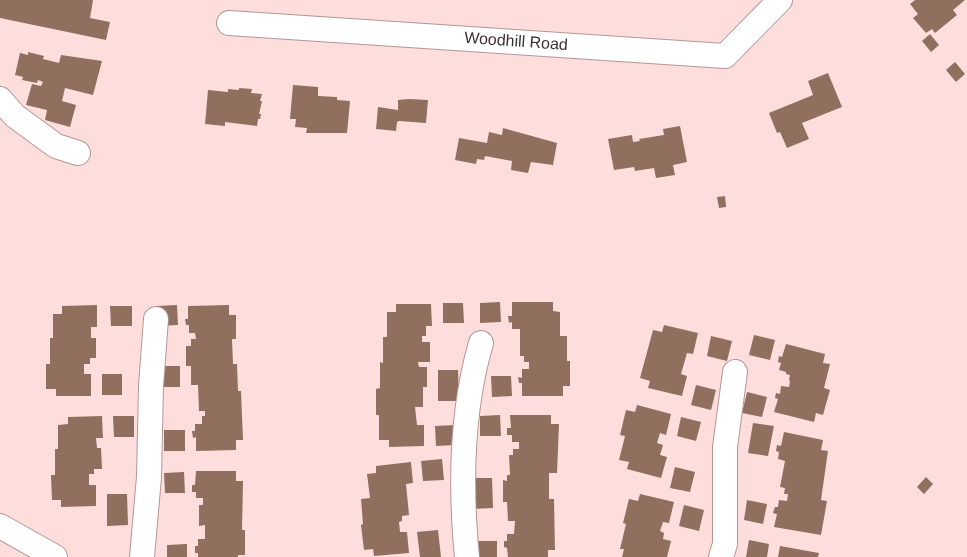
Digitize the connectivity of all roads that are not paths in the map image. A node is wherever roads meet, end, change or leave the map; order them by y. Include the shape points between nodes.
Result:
1 (780, 0) edge
2 (229, 23) dead end
3 (0, 99) edge
4 (78, 153) dead end
5 (156, 319) dead end
6 (481, 343) dead end
7 (735, 372) dead end
8 (0, 526) edge
9 (55, 557) edge
10 (142, 557) edge
11 (467, 557) edge
12 (721, 557) edge

1 - 2 street, Woodhill Road via 725,56
3 - 4 street via 15,116 57,146
5 - 10 street
6 - 11 street via 473,371 463,459
7 - 12 street via 725,447 725,544
8 - 9 street

